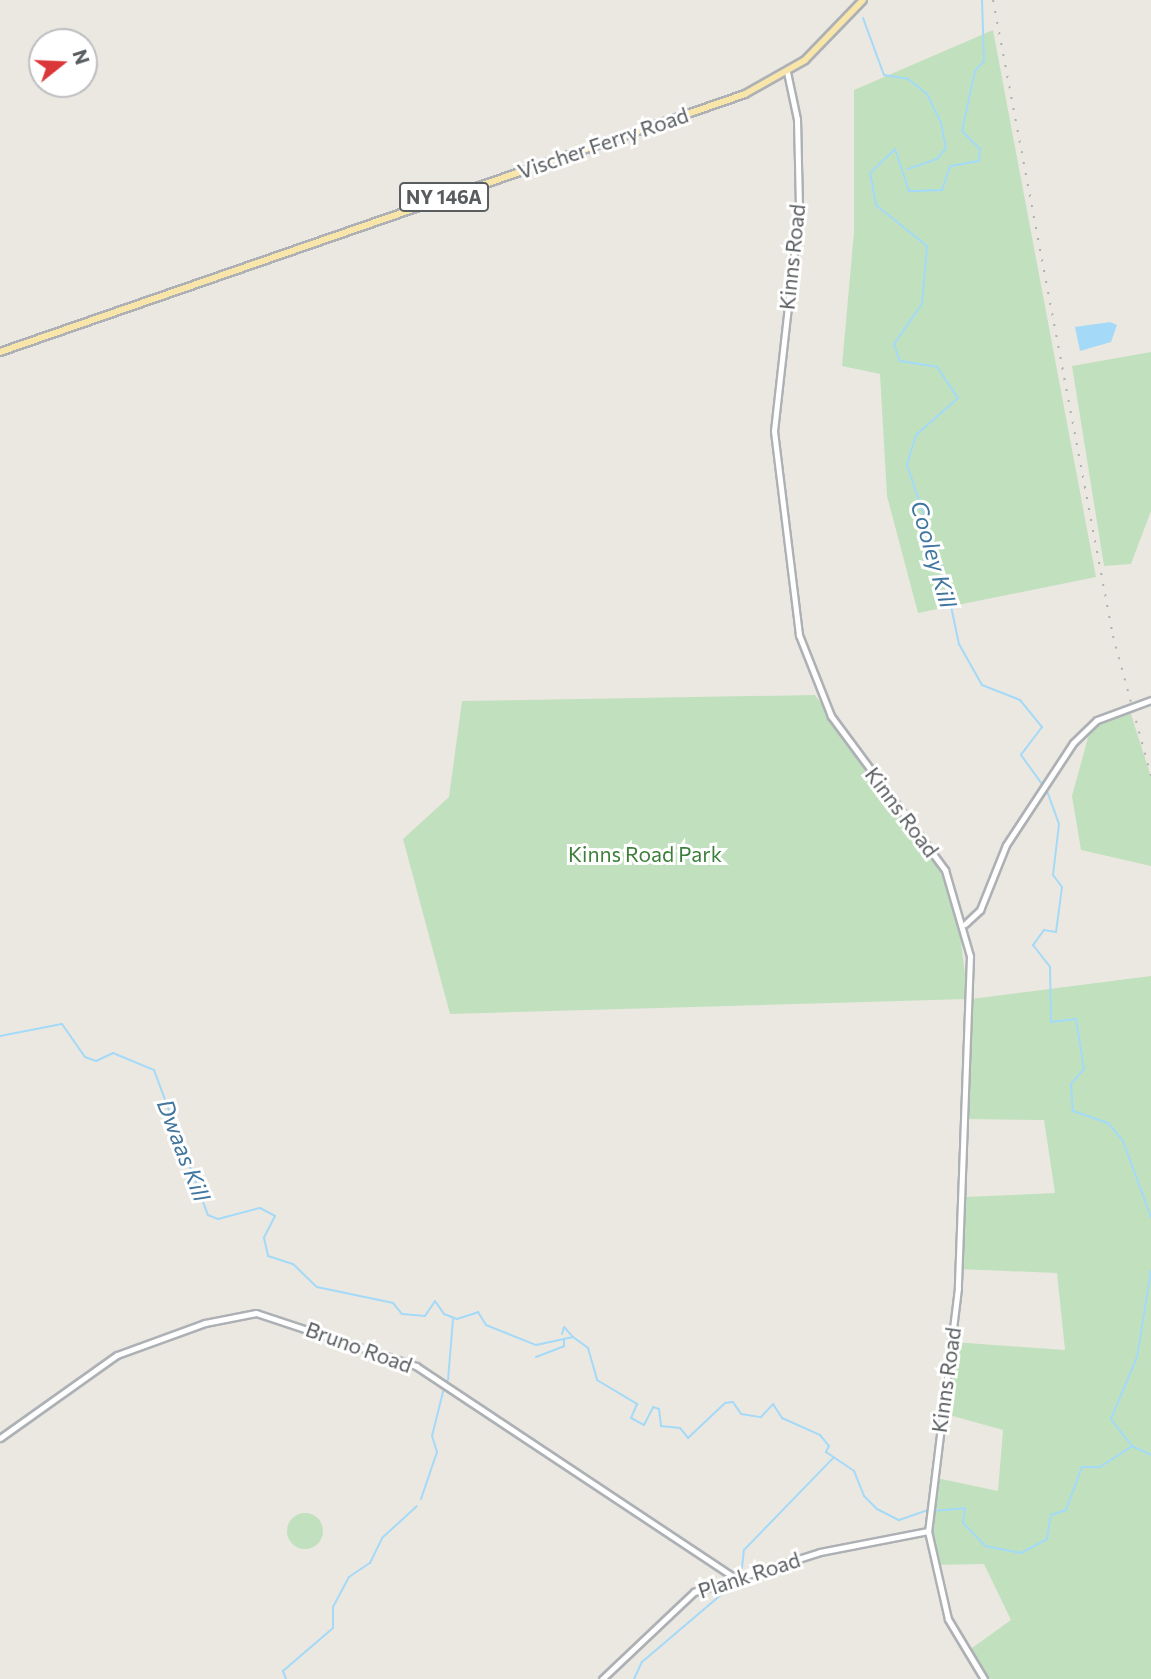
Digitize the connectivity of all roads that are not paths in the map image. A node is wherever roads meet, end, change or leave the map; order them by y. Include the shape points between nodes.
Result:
1 (863, 0) edge
2 (787, 72) junction
3 (0, 352) edge
4 (1151, 700) edge
5 (965, 924) junction
6 (0, 1438) edge
7 (928, 1531) junction
8 (733, 1577) junction
9 (602, 1679) edge
10 (984, 1679) edge

1 - 2 main road, Vischer Ferry Road / NY 146A
2 - 3 main road, Vischer Ferry Road / NY 146A via 720,104
2 - 5 street, Kinns Road via 797,119 799,208 774,431 799,635 831,716 932,848
4 - 5 street via 1097,720 1046,779 1006,845 980,910
5 - 7 street, Kinns Road via 972,978 964,1197 952,1351
6 - 8 street, Bruno Road via 117,1355 205,1324 256,1313 416,1366
7 - 8 street, Plank Road
7 - 10 street, Kinns Road via 948,1619
8 - 9 street, Plank Road via 679,1601

